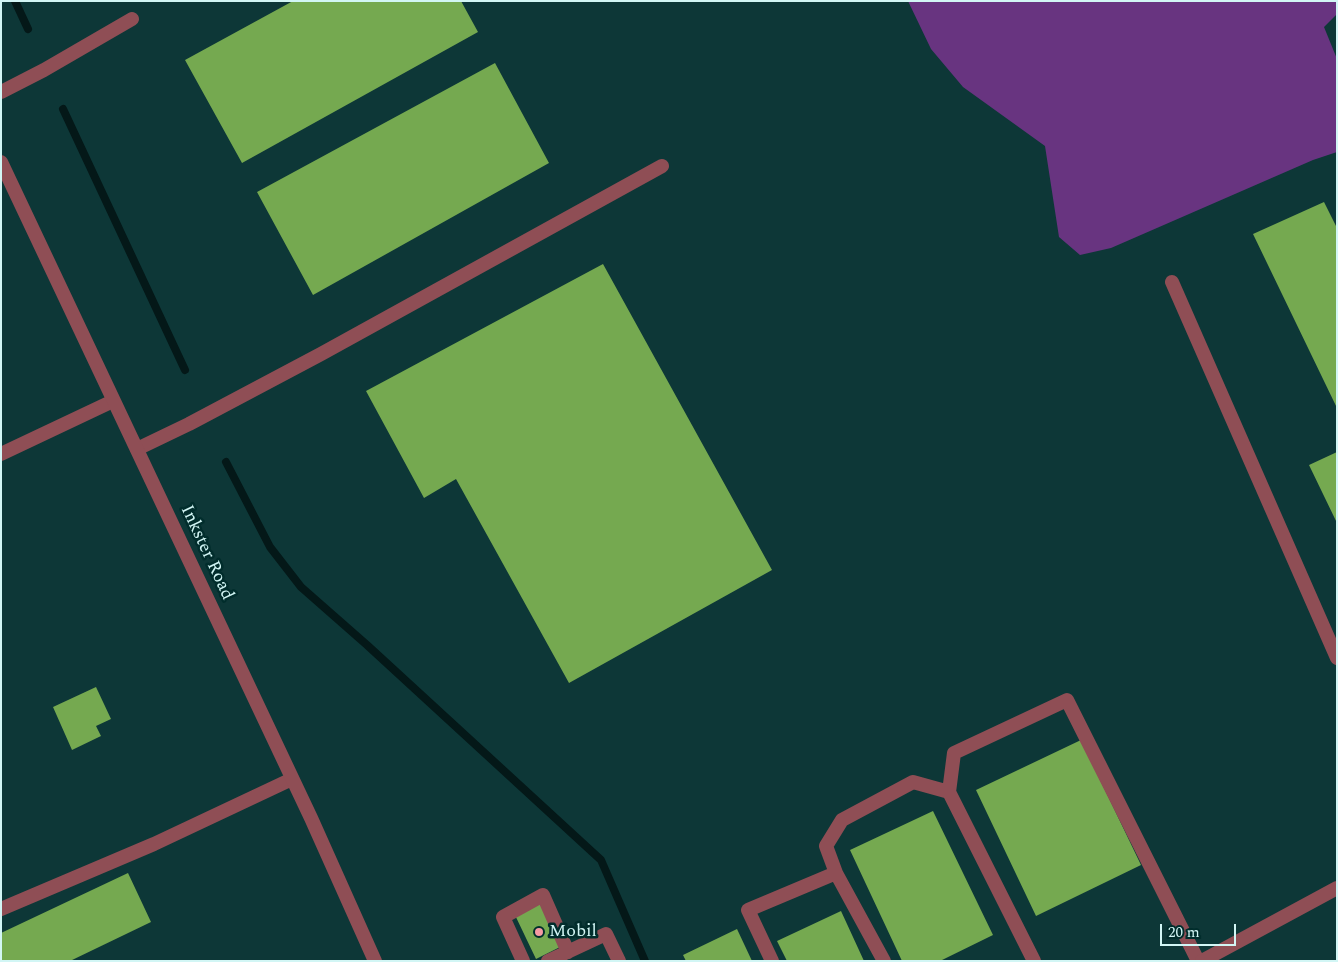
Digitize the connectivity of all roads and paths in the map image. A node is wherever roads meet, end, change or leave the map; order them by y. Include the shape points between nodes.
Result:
1 (132, 19) dead end
2 (1, 92) edge
3 (1, 162) edge
4 (662, 166) dead end
5 (1172, 282) dead end
6 (113, 402) junction
7 (136, 449) junction
8 (1, 454) edge
9 (1337, 658) edge
10 (292, 779) junction
11 (949, 792) junction
12 (836, 873) junction
13 (1337, 888) edge
14 (1, 910) edge
15 (568, 952) junction
16 (375, 961) edge
17 (523, 961) edge
18 (548, 961) edge
19 (619, 961) edge
20 (772, 961) edge
21 (884, 961) edge
22 (1034, 961) edge
23 (1200, 961) edge

1 - 2 street
3 - 6 street, Inkster Road
4 - 7 street via 303,363
5 - 9 street
6 - 7 street, Inkster Road
6 - 8 street
7 - 10 street, Inkster Road
10 - 14 street via 154,844
10 - 16 street, Inkster Road
11 - 12 street via 913,782 842,820 826,846
11 - 22 street
11 - 23 street via 954,753 1067,700
12 - 20 street via 748,910
12 - 21 street
13 - 23 street
15 - 17 street via 550,919 542,895 503,917 517,934
15 - 18 street
15 - 19 street via 606,934

